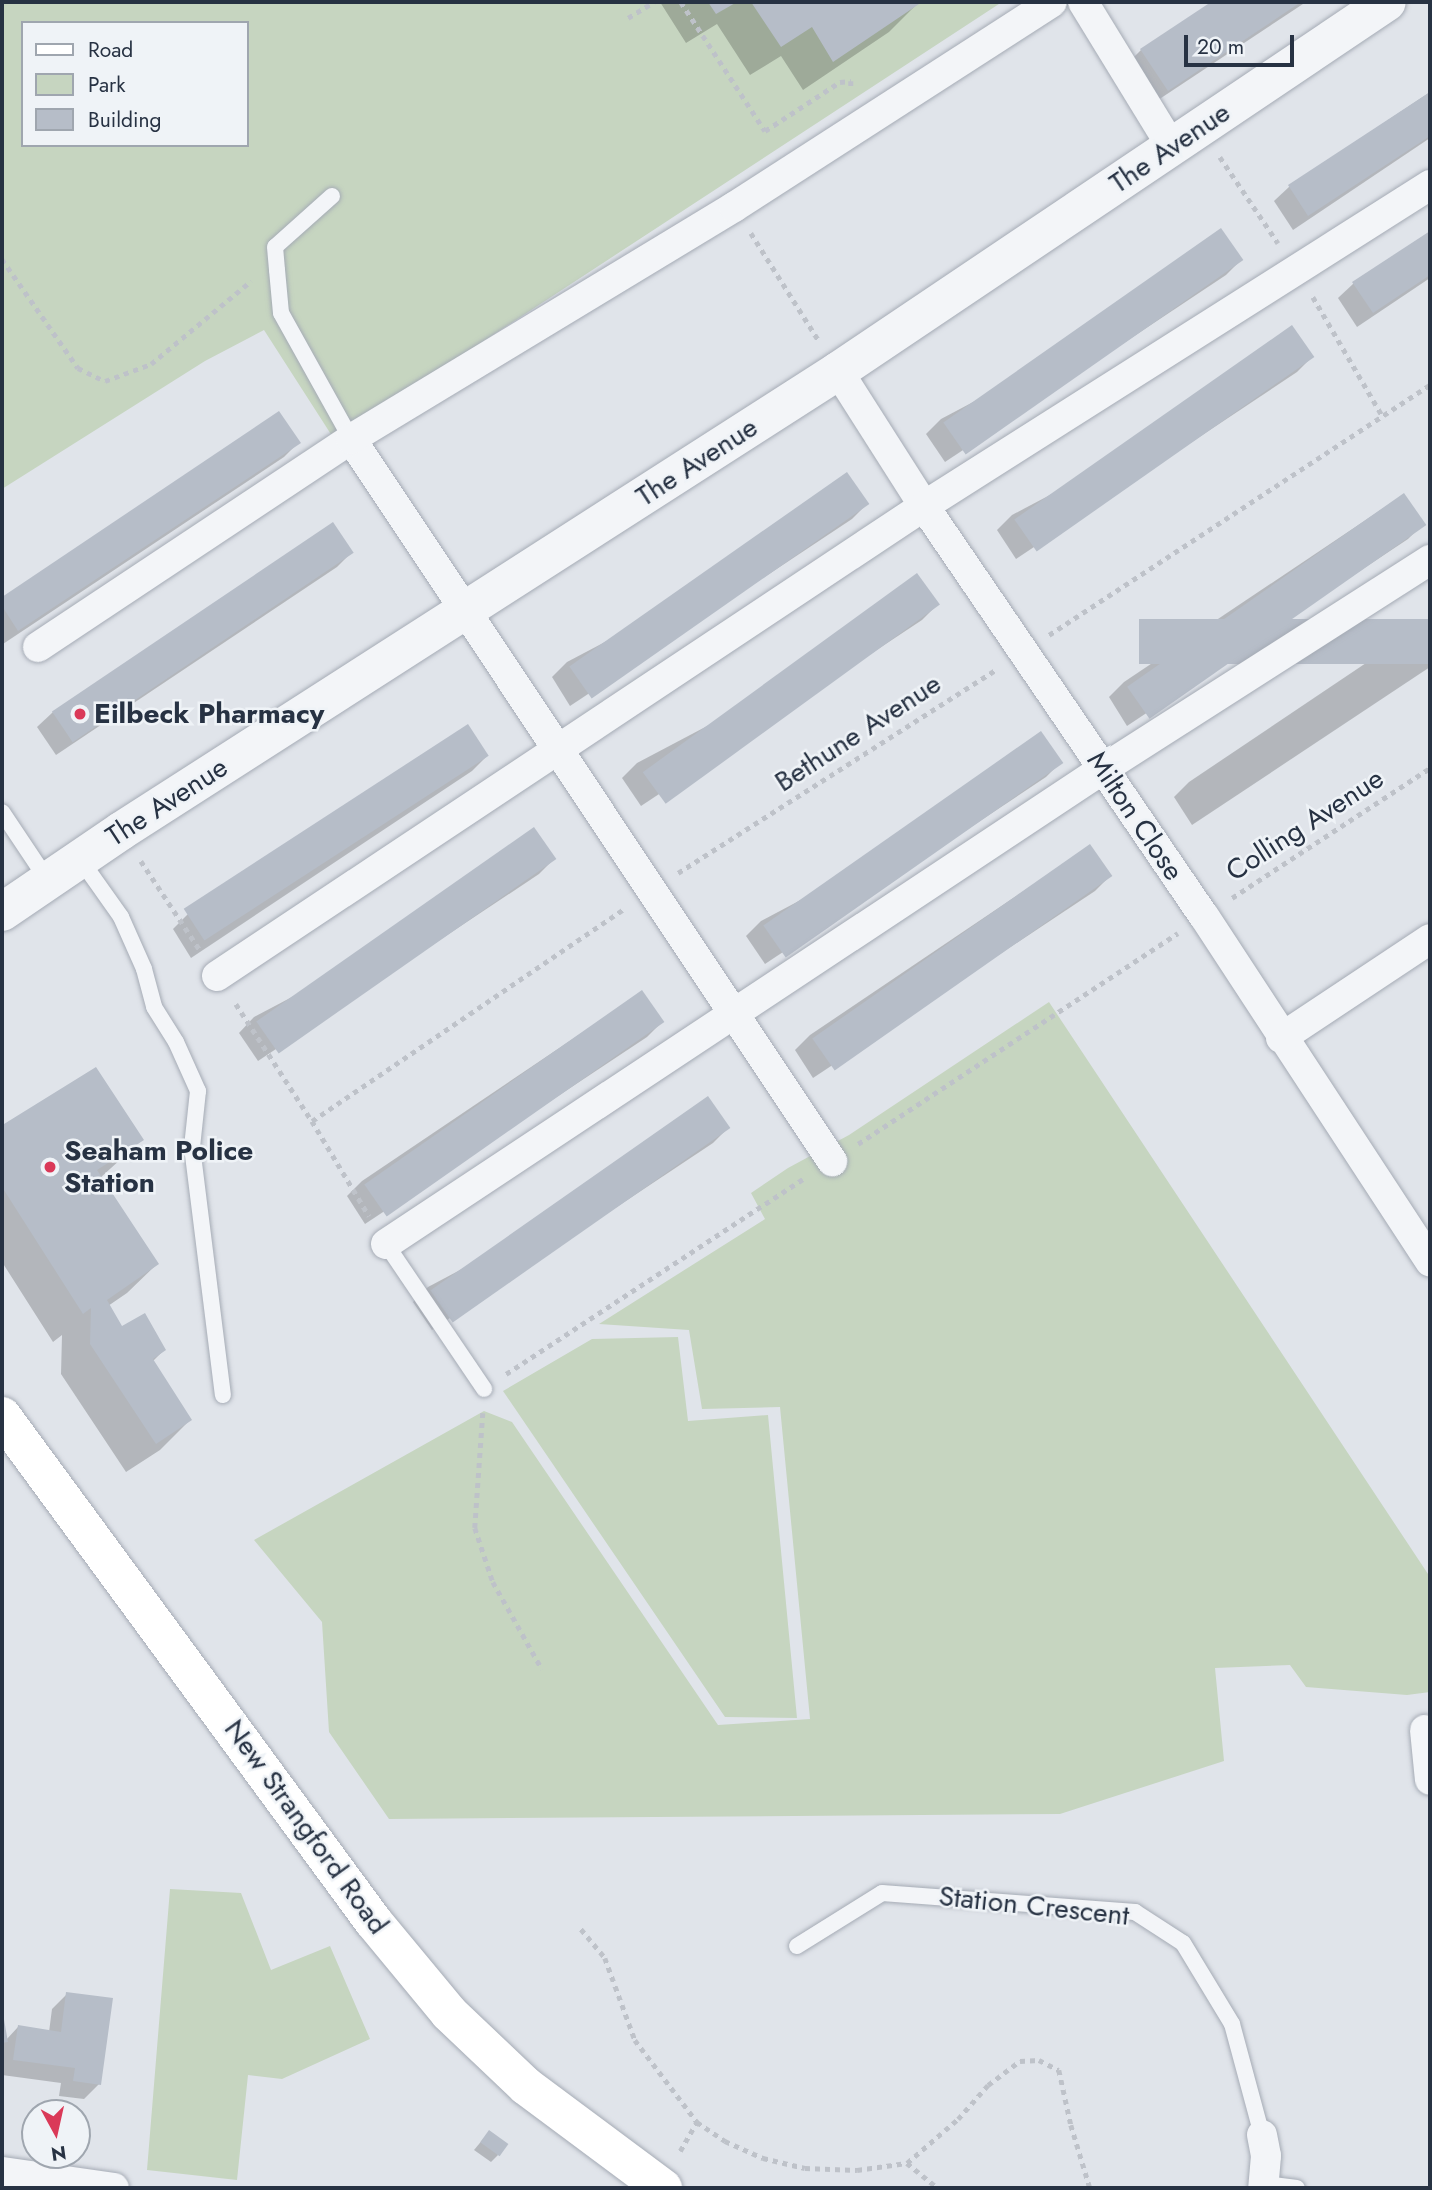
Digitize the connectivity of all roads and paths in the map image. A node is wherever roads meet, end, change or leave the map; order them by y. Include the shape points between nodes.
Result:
1 (654, 2) edge
2 (681, 2) edge
3 (1052, 2) edge
4 (1083, 2) edge
5 (1387, 2) edge
6 (628, 18) dead end
7 (841, 97) dead end
8 (1172, 147) junction
9 (1430, 185) edge
10 (331, 196) dead end
11 (734, 207) junction
12 (2, 259) edge
13 (277, 270) junction
14 (838, 371) junction
15 (1430, 386) edge
16 (351, 439) junction
17 (924, 506) junction
18 (1430, 560) edge
19 (465, 610) junction
20 (38, 647) dead end
21 (1023, 652) junction
22 (557, 749) junction
23 (1430, 768) edge
24 (1103, 769) junction
25 (2, 812) edge
26 (121, 831) junction
27 (80, 859) junction
28 (48, 881) junction
29 (650, 891) junction
30 (2, 912) edge
31 (1204, 916) junction
32 (1430, 939) edge
33 (217, 976) junction
34 (733, 1015) junction
35 (1281, 1038) junction
36 (312, 1121) junction
37 (832, 1161) dead end
38 (386, 1244) junction
39 (1430, 1262) edge
40 (484, 1389) joint
41 (223, 1395) dead end
42 (2, 1416) edge
43 (542, 1669) dead end
44 (1425, 1730) dead end
45 (1430, 1780) edge
46 (581, 1930) dead end
47 (797, 1946) dead end
48 (697, 2122) junction
49 (1262, 2135) joint
50 (680, 2151) dead end
51 (907, 2163) junction
52 (2, 2172) edge
53 (1264, 2186) edge
54 (114, 2188) edge
55 (663, 2188) edge
56 (938, 2188) edge
57 (1090, 2188) edge
58 (1297, 2188) edge

1 - 6 path
2 - 7 path via 765,131 840,82 851,81 852,89
3 - 11 street
4 - 8 street
5 - 8 street, The Avenue
8 - 14 street, The Avenue
9 - 17 street
10 - 13 lane via 275,247
11 - 14 path
11 - 16 street
12 - 13 path via 78,368 105,381 151,364 265,269
13 - 16 lane via 281,313
14 - 17 street, Milton Close
14 - 19 street, The Avenue
15 - 21 path, Bethune Avenue
16 - 19 street
16 - 20 street
17 - 21 street, Milton Close
17 - 22 street
18 - 24 street
19 - 22 street
19 - 26 street, The Avenue
21 - 24 street, Milton Close
21 - 29 path, Bethune Avenue
22 - 29 street
22 - 33 street
23 - 31 path, Colling Avenue
24 - 31 street, Milton Close
24 - 34 street
25 - 28 lane
26 - 27 street, The Avenue
26 - 33 path
27 - 28 street, The Avenue
27 - 41 lane via 121,917 144,969 154,1007 198,1091 192,1147
28 - 30 street, The Avenue
29 - 34 street
29 - 36 path, Bethune Avenue
31 - 35 street, Milton Close
32 - 35 street
33 - 36 path
34 - 37 street
34 - 38 street
35 - 39 street, Milton Close
36 - 38 path
38 - 40 lane
40 - 43 path via 475,1528 493,1582
42 - 55 main road, New Strangford Road via 373,1921 449,2013 526,2086
44 - 45 street
46 - 48 path via 605,1958 635,2040
47 - 49 lane, Station Crescent via 882,1893 1135,1912 1183,1943 1232,2024
48 - 50 path
48 - 51 path via 763,2158 805,2168 857,2170
49 - 53 street, Station Crescent
51 - 56 path
51 - 57 path via 958,2119 988,2085 1020,2061 1039,2060 1059,2070
52 - 54 street
53 - 58 lane

